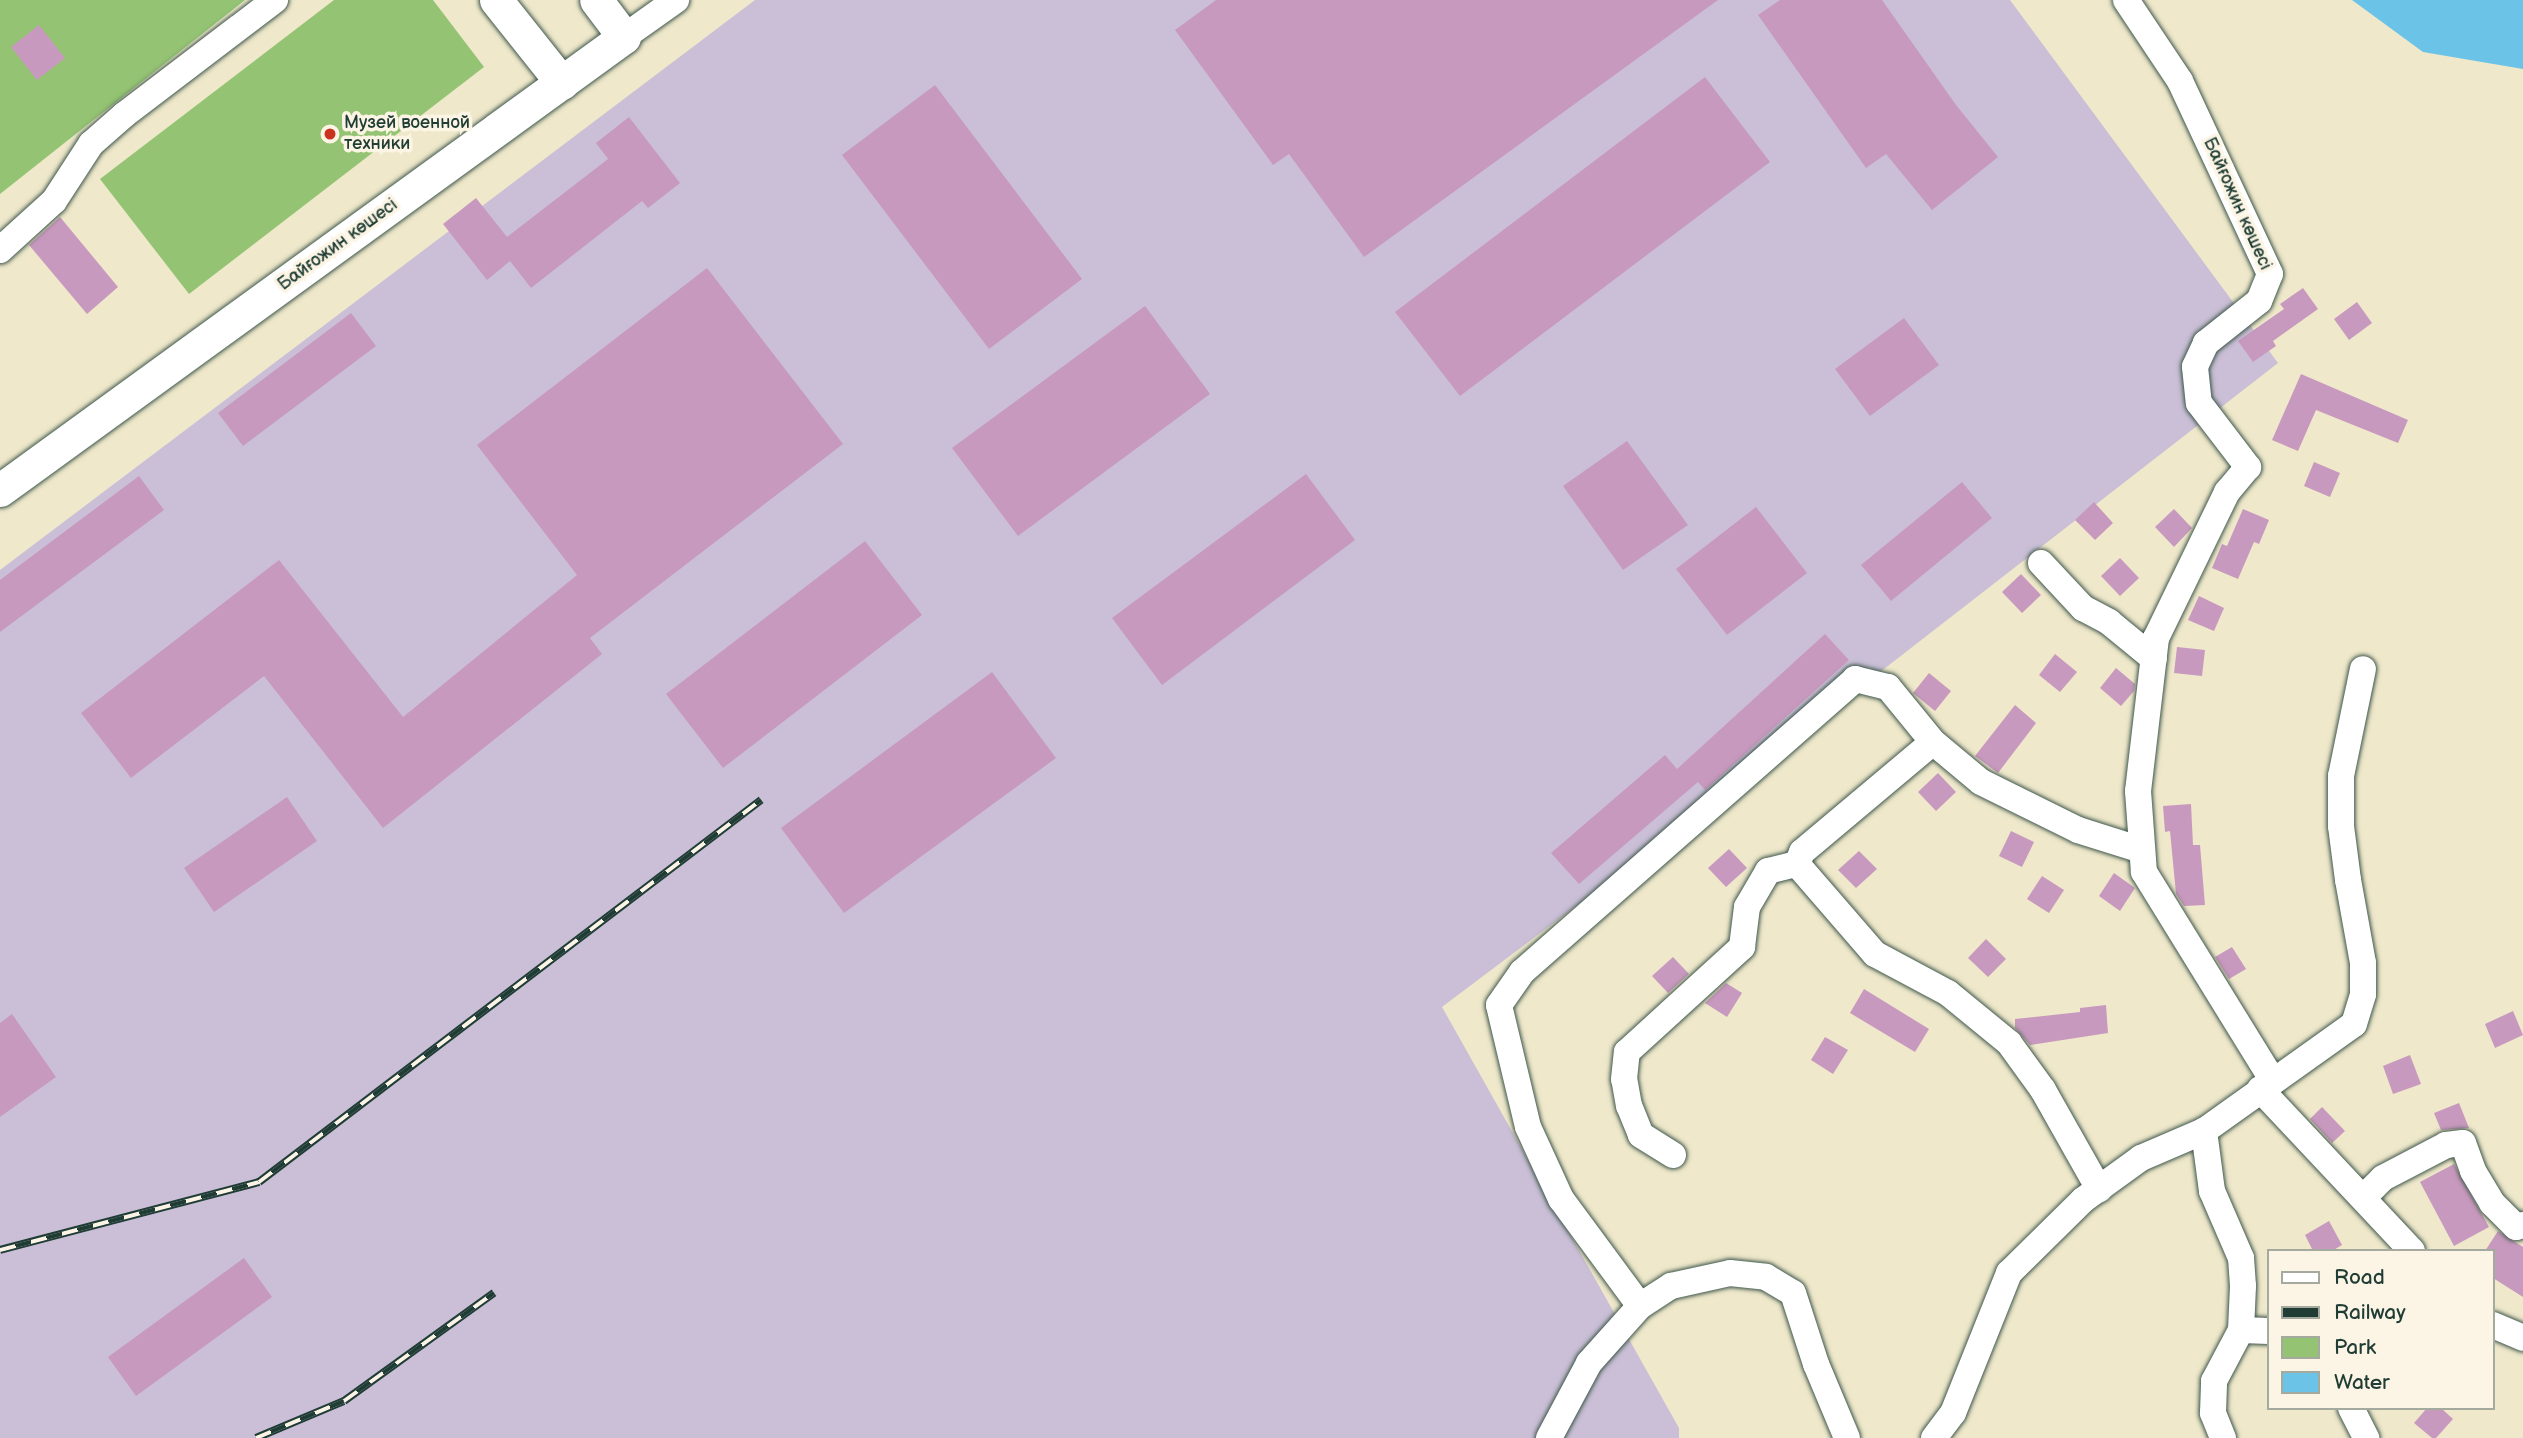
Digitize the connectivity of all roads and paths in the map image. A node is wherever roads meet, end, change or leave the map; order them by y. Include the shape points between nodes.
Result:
1 (275, 0) edge
2 (496, 0) edge
3 (596, 0) edge
4 (676, 0) edge
5 (2126, 0) edge
6 (624, 37) junction
7 (562, 83) junction
8 (0, 250) edge
9 (3, 482) edge
10 (2041, 563) dead end
11 (2154, 659) junction
12 (2363, 669) dead end
13 (1933, 742) junction
14 (2142, 850) junction
15 (1797, 864) junction
16 (2266, 1084) junction
17 (2204, 1131) junction
18 (1674, 1155) dead end
19 (2099, 1189) junction
20 (2364, 1197) junction
21 (2523, 1225) edge
22 (2410, 1249) edge
23 (1640, 1306) junction
24 (2495, 1326) edge
25 (2241, 1330) junction
26 (2268, 1331) edge
27 (2523, 1338) edge
28 (2352, 1410) edge
29 (1549, 1438) edge
30 (1847, 1438) edge
31 (1934, 1438) edge
32 (2223, 1438) edge
33 (2366, 1438) edge

1 - 8 street via 116,122 91,145 54,201
2 - 7 main road
3 - 6 main road
4 - 6 street, Байғожин көшесі
5 - 11 street, Байғожин көшесі via 2180,81 2270,274 2259,301 2206,343 2195,367 2199,403 2248,467 2227,492 2203,540 2156,638
6 - 7 main road, Байғожин көшесі
7 - 9 main road, Байғожин көшесі
10 - 11 street via 2083,608 2109,622
11 - 14 street via 2138,791
12 - 16 street via 2341,776 2341,826 2363,963 2363,994 2354,1024
13 - 14 street via 1981,782 2078,830
13 - 15 street via 1802,852
13 - 23 street via 1888,687 1855,679 1522,972 1499,1005 1528,1127 1561,1199
14 - 16 street via 2144,872
15 - 18 street via 1768,871 1747,907 1742,947 1627,1052 1624,1079 1641,1135
15 - 19 street via 1875,954 1948,993 2009,1043 2043,1090
16 - 17 street
16 - 20 street
17 - 19 street via 2141,1158
17 - 25 street via 2212,1191 2241,1258
19 - 31 street via 2009,1273 1953,1413
20 - 21 street via 2382,1178 2446,1145 2463,1143 2492,1203 2516,1227
20 - 22 street
23 - 29 street via 1589,1363
23 - 30 street via 1671,1286 1730,1273 1777,1281 1793,1293
24 - 27 street
25 - 26 street
25 - 32 street via 2214,1381 2213,1413
28 - 33 street

